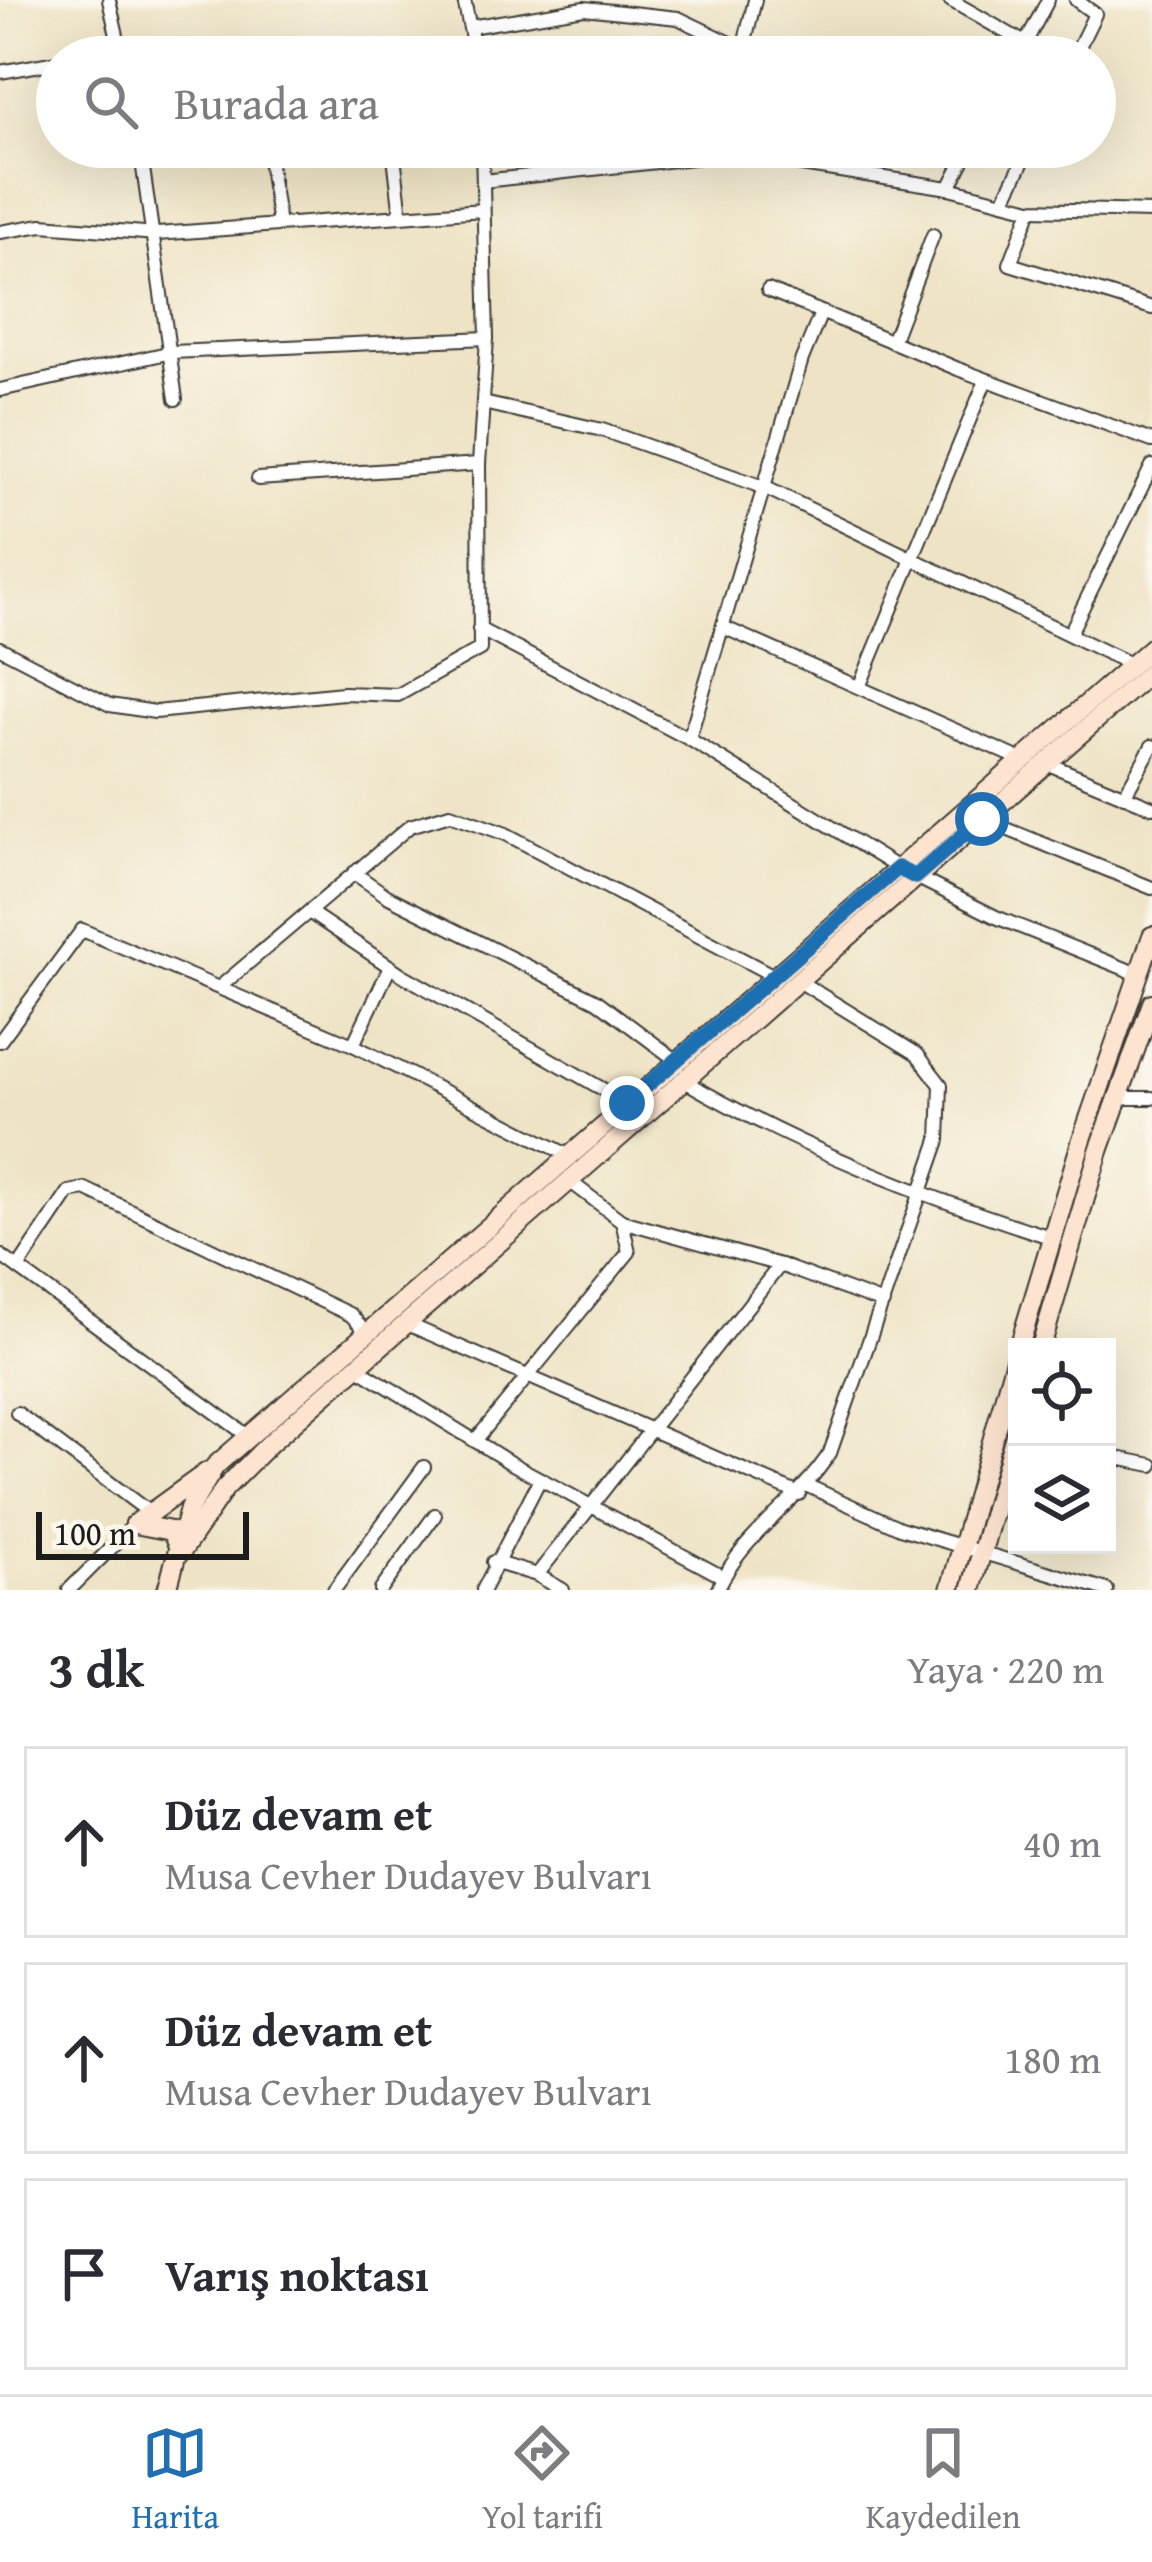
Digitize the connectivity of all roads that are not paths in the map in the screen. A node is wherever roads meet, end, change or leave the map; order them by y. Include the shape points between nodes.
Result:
1 (109, 0) edge
2 (464, 0) edge
3 (755, 0) edge
4 (950, 0) edge
5 (1048, 0) edge
6 (1076, 0) edge
7 (470, 28) junction
8 (117, 36) edge
9 (472, 36) edge
10 (711, 36) edge
11 (746, 36) edge
12 (1011, 36) edge
13 (1029, 36) edge
14 (1084, 36) edge
15 (36, 66) edge
16 (0, 73) edge
17 (144, 168) edge
18 (270, 168) edge
19 (395, 168) edge
20 (483, 168) edge
21 (587, 168) edge
22 (834, 168) edge
23 (959, 168) edge
24 (1020, 168) edge
25 (483, 181) junction
26 (949, 188) junction
27 (1003, 202) junction
28 (1031, 209) junction
29 (483, 210) junction
30 (1152, 212) edge
31 (400, 216) junction
32 (279, 225) junction
33 (0, 232) edge
34 (157, 234) junction
35 (933, 235) dead end
36 (768, 290) dead end
37 (1152, 308) edge
38 (821, 313) junction
39 (487, 338) junction
40 (892, 342) junction
41 (172, 352) junction
42 (986, 380) junction
43 (0, 390) edge
44 (176, 399) dead end
45 (483, 404) junction
46 (1152, 441) edge
47 (478, 464) junction
48 (1152, 466) edge
49 (258, 478) dead end
50 (766, 488) junction
51 (909, 557) junction
52 (723, 627) junction
53 (479, 629) junction
54 (1072, 631) junction
55 (1152, 647) edge
56 (0, 648) edge
57 (1132, 664) junction
58 (1152, 671) edge
59 (860, 685) junction
60 (688, 739) junction
61 (1152, 746) edge
62 (1022, 760) junction
63 (1046, 763) junction
64 (1124, 796) junction
65 (1152, 807) edge
66 (982, 819) junction
67 (906, 872) junction
68 (355, 873) junction
69 (1152, 888) edge
70 (309, 912) junction
71 (1152, 936) edge
72 (391, 968) junction
73 (774, 976) junction
74 (1145, 976) edge
75 (796, 979) junction
76 (221, 986) junction
77 (1152, 1004) edge
78 (0, 1041) edge
79 (353, 1045) junction
80 (678, 1069) junction
81 (1118, 1098) junction
82 (1152, 1098) edge
83 (627, 1103) junction
84 (568, 1155) junction
85 (567, 1179) junction
86 (920, 1196) junction
87 (622, 1221) junction
88 (1051, 1237) junction
89 (0, 1255) edge
90 (780, 1265) junction
91 (18, 1268) junction
92 (883, 1303) junction
93 (405, 1323) junction
94 (366, 1332) junction
95 (1022, 1338) edge
96 (1044, 1338) edge
97 (356, 1367) junction
98 (528, 1378) junction
99 (1008, 1392) edge
100 (17, 1413) dead end
101 (647, 1429) junction
102 (248, 1436) junction
103 (475, 1441) junction
104 (1011, 1446) edge
105 (1116, 1458) edge
106 (1152, 1465) edge
107 (215, 1466) junction
108 (424, 1467) dead end
109 (540, 1479) junction
110 (804, 1490) junction
111 (212, 1507) junction
112 (189, 1509) junction
113 (593, 1509) junction
114 (435, 1515) dead end
115 (143, 1518) junction
116 (970, 1551) junction
117 (181, 1552) junction
118 (493, 1562) junction
119 (537, 1575) junction
120 (720, 1583) edge
121 (1066, 1585) edge
122 (70, 1590) edge
123 (167, 1590) edge
124 (334, 1590) edge
125 (381, 1590) edge
126 (482, 1590) edge
127 (563, 1590) edge
128 (950, 1590) edge
129 (970, 1590) edge
130 (1107, 1590) edge

1 - 8 street
2 - 7 street
3 - 11 street
4 - 12 street
5 - 13 street
6 - 14 street via 1095,14
7 - 9 street
7 - 10 street via 584,8 678,18
15 - 16 street
17 - 34 street
18 - 32 street
19 - 31 street
20 - 25 street
21 - 25 street
22 - 26 street
23 - 26 street
24 - 27 street
25 - 29 street
26 - 27 street
27 - 28 street
28 - 30 street
28 - 37 street via 1010,264
29 - 31 street
29 - 39 street
31 - 32 street
32 - 34 street
33 - 34 street via 42,225
34 - 41 street
35 - 40 street
36 - 38 street
38 - 40 street
38 - 50 street
39 - 41 street
39 - 45 street
40 - 42 street
41 - 43 street
41 - 44 street
42 - 46 street
42 - 51 street
45 - 47 street
45 - 50 street via 602,430
47 - 49 street
47 - 53 street
48 - 54 street
50 - 51 street
50 - 52 street
51 - 54 street
51 - 59 street
52 - 59 street
52 - 60 street
53 - 56 street via 479,650 398,695 155,712 110,705
53 - 60 street
54 - 57 street
55 - 57 main road
57 - 62 main road
58 - 63 main road
59 - 62 street
60 - 67 street
61 - 64 street
62 - 67 main road
63 - 64 street
63 - 66 main road
64 - 65 street
66 - 67 main road
66 - 69 street
67 - 73 main road
67 - 74 street
67 - 75 main road
68 - 70 street
68 - 73 street via 410,826 450,814 506,834
68 - 80 street via 597,1001
70 - 72 street
70 - 76 street
71 - 74 main road
72 - 79 street
72 - 83 street
73 - 80 main road
74 - 88 main road
75 - 80 main road
75 - 86 street via 916,1054 941,1085 939,1140
76 - 78 street via 82,930
76 - 79 street
77 - 81 main road
79 - 84 street
80 - 83 main road
80 - 85 main road
80 - 86 street via 776,1134
81 - 82 street
81 - 96 main road
83 - 84 main road
84 - 94 main road
85 - 87 street
85 - 93 main road
86 - 88 street
86 - 92 street
87 - 90 street
87 - 98 street via 629,1252
88 - 95 main road
89 - 91 street
90 - 92 street
90 - 101 street
91 - 94 street via 70,1192 85,1189 351,1315
91 - 102 street
92 - 110 street via 830,1453
93 - 97 main road
93 - 98 street
94 - 102 main road
97 - 103 street
97 - 111 main road via 256,1455
98 - 101 street
98 - 103 street
99 - 116 main road
100 - 115 street
101 - 110 street
101 - 113 street
102 - 107 main road
103 - 109 street
104 - 116 main road
105 - 106 street
107 - 112 main road
107 - 115 main road
108 - 124 street
109 - 113 street
109 - 118 street
110 - 116 street
110 - 120 street via 734,1555
111 - 112 main road
111 - 117 main road
112 - 115 main road
112 - 117 main road
113 - 119 street
113 - 120 street
114 - 125 street
115 - 117 main road via 171,1531
115 - 122 street
116 - 121 street
116 - 128 main road
116 - 129 main road
117 - 123 main road
118 - 119 street
118 - 126 street
119 - 127 street
121 - 130 street

